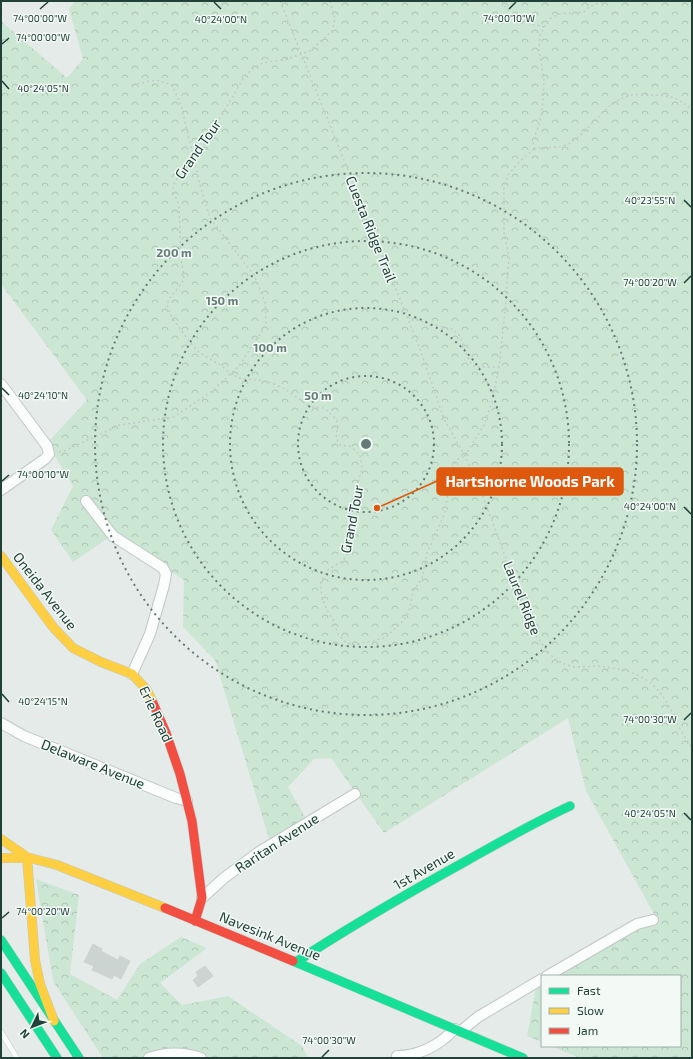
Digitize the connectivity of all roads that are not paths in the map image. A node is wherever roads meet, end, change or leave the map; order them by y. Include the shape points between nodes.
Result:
1 (1, 384) edge
2 (1, 490) edge
3 (86, 502) dead end
4 (1, 556) edge
5 (132, 674) junction
6 (1, 722) edge
7 (355, 794) dead end
8 (187, 801) junction
9 (570, 806) dead end
10 (1, 839) edge
11 (27, 857) junction
12 (1, 858) edge
13 (202, 898) junction
14 (653, 920) dead end
15 (195, 921) junction
16 (1, 940) edge
17 (296, 962) junction
18 (1, 973) edge
19 (549, 975) edge
20 (541, 980) edge
21 (1, 984) edge
22 (11, 989) junction
23 (54, 1021) junction
24 (458, 1030) junction
25 (1, 1032) edge
26 (396, 1057) edge
27 (18, 1058) edge
28 (57, 1058) edge
29 (79, 1058) edge
30 (149, 1058) edge
31 (201, 1058) edge
32 (523, 1058) edge

1 - 2 street via 47,446 49,454
3 - 5 street, Erie Road via 113,536 163,568 166,574 150,634
4 - 5 main road, Oneida Avenue via 53,627 73,648
5 - 8 main road, Erie Road via 147,690 166,732
6 - 8 street, Delaware Avenue via 24,736
7 - 13 street, Raritan Avenue via 259,852
8 - 13 main road, Erie Road
9 - 17 main road, 1st Avenue via 440,875
10 - 11 main road
11 - 12 main road, Navesink Avenue
11 - 15 main road, Navesink Avenue via 76,871
11 - 23 main road via 35,960 42,991
13 - 15 main road, Erie Road
14 - 19 street via 637,924
15 - 17 main road, Navesink Avenue
16 - 23 main road
17 - 24 main road, Navesink Avenue
18 - 22 main road
20 - 24 street
21 - 22 lane
22 - 28 main road
23 - 29 main road
24 - 26 street via 427,1050
24 - 32 main road, Navesink Avenue
25 - 27 lane
30 - 31 street via 177,1054

